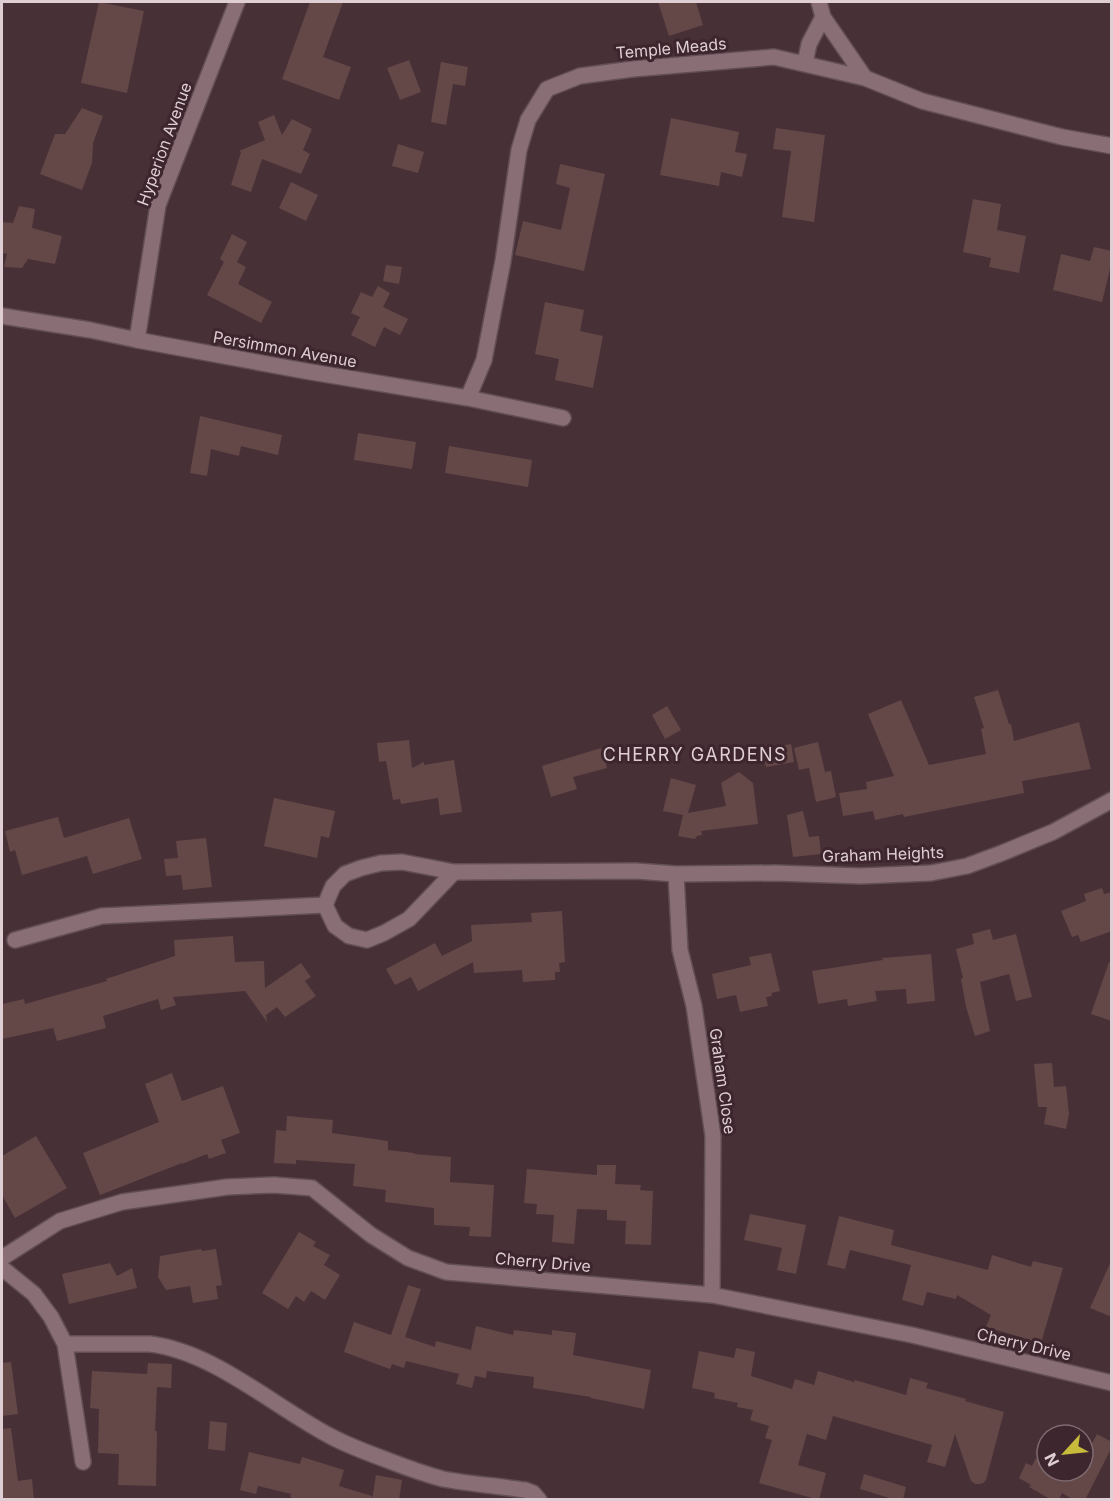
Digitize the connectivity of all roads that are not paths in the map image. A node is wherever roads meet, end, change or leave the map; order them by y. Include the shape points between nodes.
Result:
1 (237, 2) edge
2 (819, 2) edge
3 (823, 17) junction
4 (804, 63) junction
5 (865, 78) junction
6 (1112, 146) edge
7 (2, 316) edge
8 (137, 340) junction
9 (468, 398) junction
10 (563, 417) dead end
11 (1112, 800) edge
12 (454, 872) junction
13 (676, 874) junction
14 (325, 905) junction
15 (15, 940) dead end
16 (2, 1258) edge
17 (2, 1268) edge
18 (712, 1295) junction
19 (65, 1344) junction
20 (1112, 1383) edge
21 (83, 1462) dead end
22 (539, 1500) edge

1 - 8 street, Hyperion Avenue via 158,205
2 - 3 street
3 - 4 street
3 - 5 street
4 - 5 street, Temple Meads
4 - 9 street, Temple Meads via 774,57 633,69 580,76 547,89 528,120 519,150 484,360
5 - 6 street, Temple Meads via 922,101
7 - 8 street, Persimmon Avenue
8 - 9 street, Persimmon Avenue
9 - 10 street, Persimmon Avenue
11 - 13 street, Graham Heights via 1053,832 1002,853 967,866 931,873
12 - 13 street, Graham Heights
12 - 14 street, Graham Heights via 402,862 361,868 345,874 333,886
12 - 14 street via 408,920 367,939 349,936 335,926
13 - 18 street, Graham Close via 680,950 694,1006 713,1136
14 - 15 street via 102,916
16 - 18 street, Cherry Drive via 60,1221 122,1202 227,1187 274,1185 312,1188 371,1235 408,1258 446,1272
17 - 19 street via 34,1294
18 - 20 street, Cherry Drive via 912,1335
19 - 21 street
19 - 22 street via 150,1344 176,1350 220,1369 331,1437 359,1449 444,1479 525,1490

